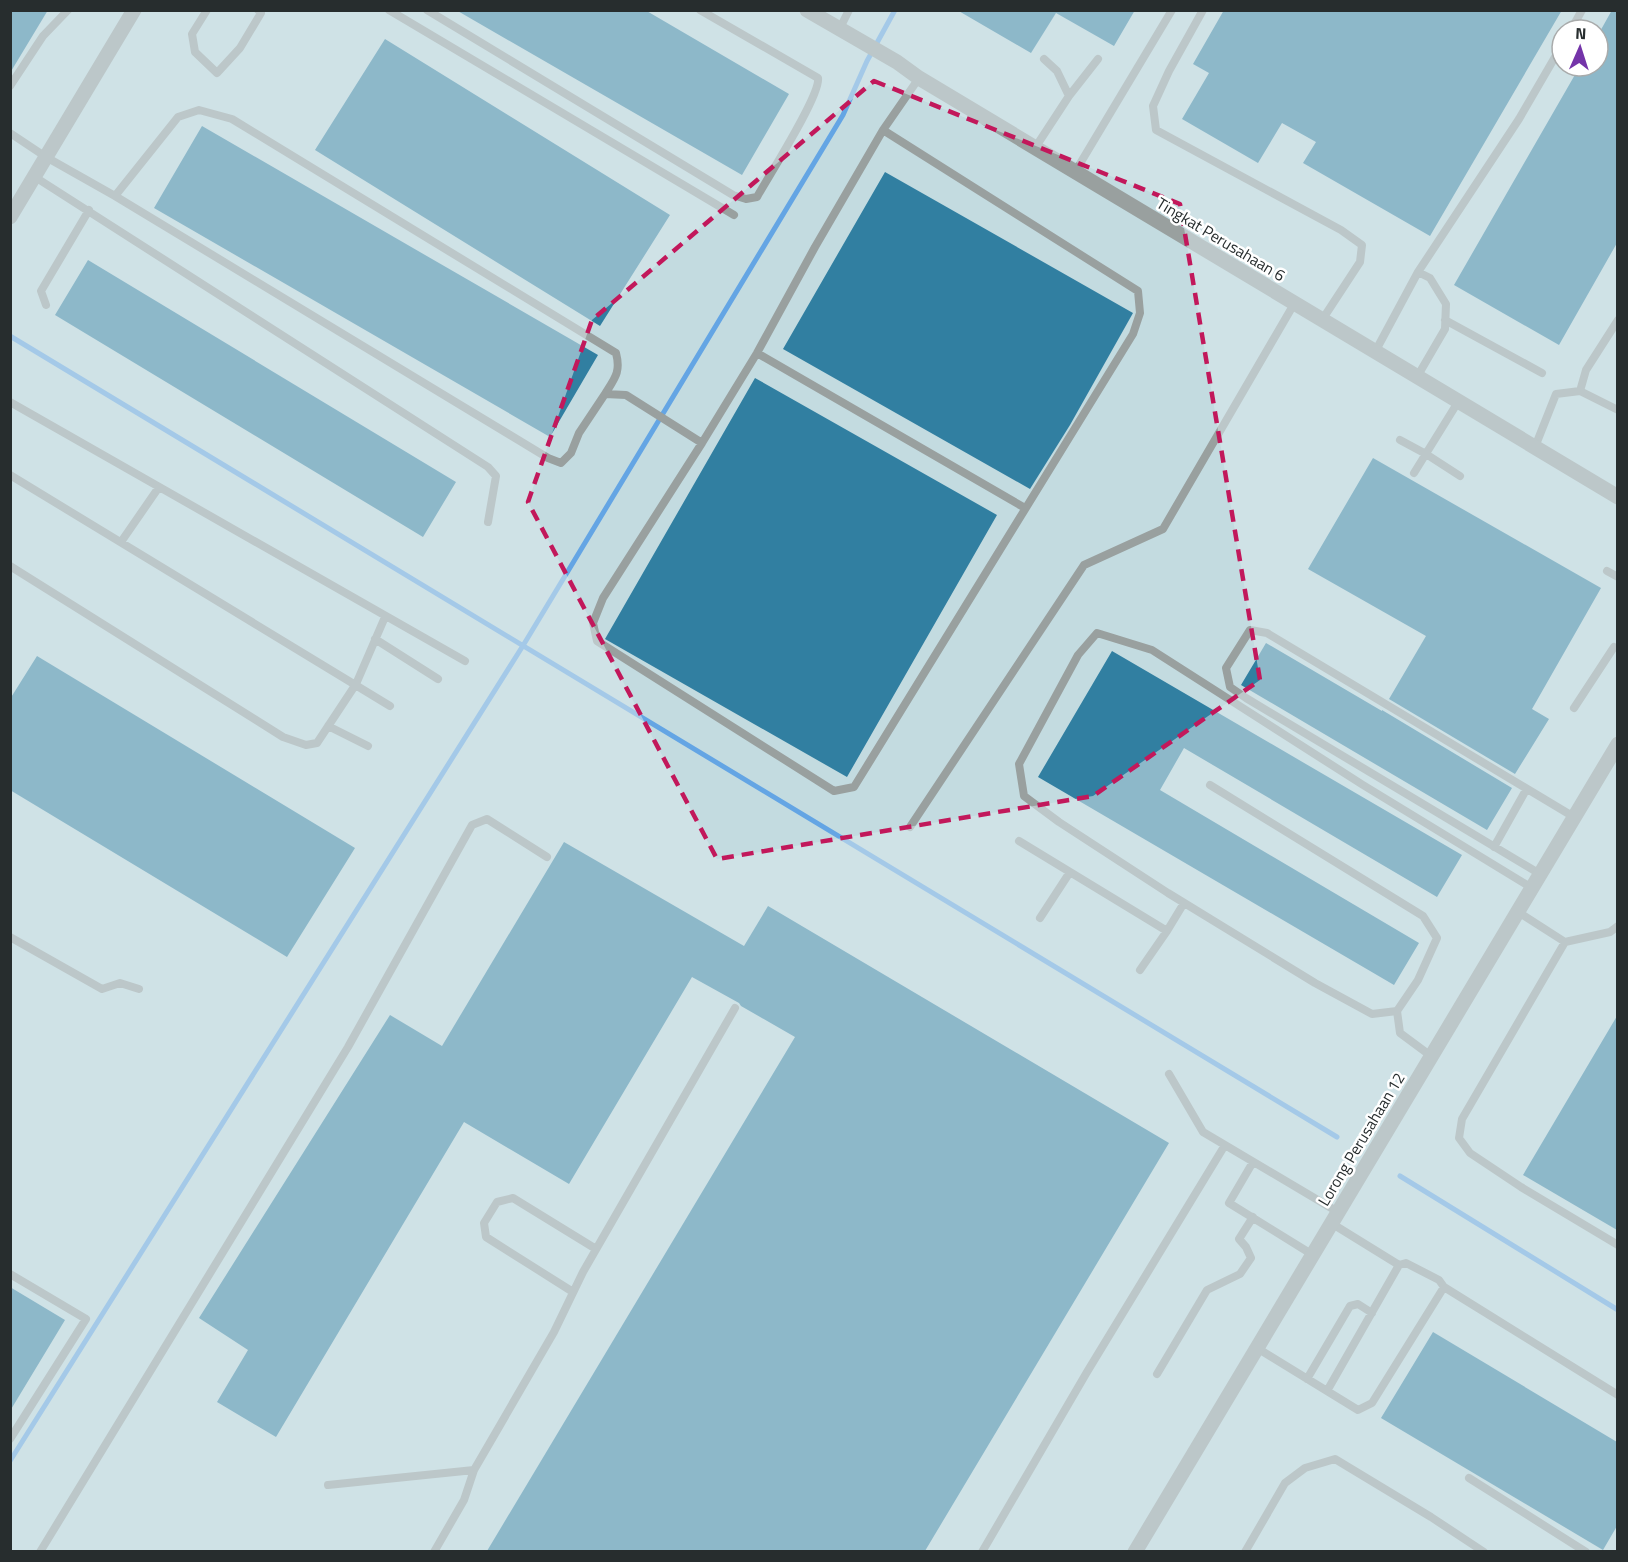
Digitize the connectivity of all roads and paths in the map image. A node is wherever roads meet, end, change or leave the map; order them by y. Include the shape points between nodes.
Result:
1 (68, 10) edge
2 (134, 10) edge
3 (207, 10) edge
4 (258, 10) edge
5 (388, 10) edge
6 (427, 10) edge
7 (700, 10) edge
8 (807, 10) edge
9 (849, 10) edge
10 (1172, 10) edge
11 (1203, 10) edge
12 (839, 30) junction
13 (1044, 59) dead end
14 (1098, 59) dead end
15 (1550, 65) edge
16 (919, 78) junction
17 (10, 86) edge
18 (1069, 96) junction
19 (883, 130) junction
20 (10, 133) edge
21 (1035, 148) junction
22 (46, 157) junction
23 (1075, 172) junction
24 (35, 177) junction
25 (115, 196) junction
26 (89, 210) junction
27 (734, 215) dead end
28 (10, 217) edge
29 (1418, 272) junction
30 (1294, 304) junction
31 (46, 305) dead end
32 (1322, 320) junction
33 (1445, 320) junction
34 (1617, 320) edge
35 (1375, 352) junction
36 (757, 353) junction
37 (1542, 374) dead end
38 (1418, 377) junction
39 (1580, 391) junction
40 (605, 394) junction
41 (10, 402) edge
42 (1458, 402) junction
43 (1617, 410) edge
44 (1400, 440) dead end
45 (702, 442) junction
46 (1535, 447) junction
47 (1426, 454) junction
48 (1414, 473) dead end
49 (10, 476) edge
50 (1460, 476) dead end
51 (159, 487) junction
52 (1617, 496) edge
53 (1025, 508) junction
54 (488, 522) dead end
55 (121, 542) junction
56 (10, 566) edge
57 (1607, 570) dead end
58 (1617, 577) edge
59 (385, 617) junction
60 (375, 639) junction
61 (1616, 645) edge
62 (465, 661) dead end
63 (438, 679) dead end
64 (356, 684) junction
65 (390, 706) dead end
66 (1574, 708) dead end
67 (328, 726) junction
68 (1617, 744) edge
69 (368, 746) dead end
70 (1210, 785) dead end
71 (1526, 790) junction
72 (1574, 817) junction
73 (910, 827) dead end
74 (1019, 841) dead end
75 (1494, 847) junction
76 (547, 857) dead end
77 (1070, 872) junction
78 (1540, 874) junction
79 (1532, 888) junction
80 (1184, 903) junction
81 (1518, 912) junction
82 (1040, 918) dead end
83 (1617, 926) edge
84 (1167, 931) junction
85 (10, 937) edge
86 (1565, 942) junction
87 (1140, 970) dead end
88 (139, 989) dead end
89 (735, 1008) dead end
90 (1397, 1011) junction
91 (1431, 1056) junction
92 (1168, 1074) dead end
93 (1225, 1145) junction
94 (1253, 1162) junction
95 (1253, 1217) junction
96 (1335, 1217) junction
97 (1617, 1245) edge
98 (596, 1249) junction
99 (1312, 1255) junction
100 (1399, 1265) junction
101 (10, 1274) edge
102 (1444, 1287) junction
103 (573, 1292) junction
104 (1372, 1313) junction
105 (1257, 1348) junction
106 (1157, 1374) dead end
107 (1307, 1379) junction
108 (1327, 1391) junction
109 (1617, 1395) edge
110 (10, 1439) edge
111 (474, 1470) junction
112 (1469, 1478) dead end
113 (328, 1485) dead end
114 (40, 1551) edge
115 (434, 1551) edge
116 (982, 1551) edge
117 (1135, 1551) edge
118 (1245, 1551) edge
119 (1484, 1551) edge
120 (1586, 1551) edge

1 - 17 lane via 42,36
2 - 22 street
3 - 4 lane via 192,34 195,52 217,73 240,48 261,13
5 - 27 lane
6 - 7 lane via 733,195 746,200 757,197 820,85 818,78
8 - 12 street, Tingkat Perusahaan 6
9 - 12 lane
10 - 23 lane
11 - 32 lane via 1153,105 1156,130 1362,245 1360,262
12 - 16 street, Tingkat Perusahaan 6
13 - 18 lane via 1057,71
14 - 18 lane
15 - 29 lane
16 - 19 lane
16 - 21 street, Tingkat Perusahaan 6
18 - 21 lane
19 - 36 lane
19 - 53 lane via 1138,291 1140,314 1132,334
20 - 22 lane
21 - 23 street, Tingkat Perusahaan 6
22 - 24 street
22 - 25 lane
23 - 30 street, Tingkat Perusahaan 6
24 - 26 lane
24 - 28 street
25 - 40 lane via 548,459 561,463 571,453 579,433
25 - 40 lane via 178,117 199,110 232,119 616,353 617,374
26 - 31 lane via 41,291
26 - 54 lane via 488,467 496,476
29 - 33 lane via 1430,278 1446,304
29 - 35 lane
30 - 32 street, Tingkat Perusahaan 6
30 - 73 lane via 1163,529 1084,565
32 - 35 street, Tingkat Perusahaan 6
33 - 37 lane
33 - 38 lane via 1445,329
34 - 39 lane via 1586,370
35 - 38 street, Tingkat Perusahaan 6
36 - 45 lane
36 - 53 lane
38 - 42 street, Tingkat Perusahaan 6
39 - 43 lane
39 - 46 lane via 1556,394
40 - 45 lane via 626,395
41 - 51 lane
42 - 46 street, Tingkat Perusahaan 6
42 - 47 lane
44 - 47 lane
45 - 53 lane via 603,598 593,623 597,641 834,790 854,787
46 - 52 street, Tingkat Perusahaan 6
47 - 48 lane
47 - 50 lane
49 - 55 lane
51 - 55 lane
51 - 59 lane
55 - 64 lane
56 - 67 lane via 283,737 306,745 317,743
57 - 58 lane
59 - 60 lane
59 - 62 lane
60 - 63 lane
60 - 64 lane
61 - 66 lane
64 - 65 lane
64 - 67 lane
67 - 69 lane
68 - 72 street, Lorong Perusahaan 12
70 - 90 lane via 1423,916 1437,938 1418,980
71 - 72 lane
71 - 75 lane
71 - 75 lane via 1267,633 1250,630 1226,668 1230,687 1246,698
72 - 78 street, Lorong Perusahaan 12
74 - 77 lane
75 - 78 lane
76 - 114 lane via 487,819 472,825 348,1047
77 - 82 lane
77 - 84 lane
78 - 79 street, Lorong Perusahaan 12
79 - 80 lane via 1152,650 1097,633 1078,655 1019,764 1024,796
79 - 81 street, Lorong Perusahaan 12
80 - 84 lane
80 - 90 lane via 1372,1014
81 - 86 lane
81 - 91 street, Lorong Perusahaan 12
83 - 86 lane via 1610,932
84 - 87 lane
85 - 88 lane via 102,989 120,983
86 - 97 lane via 1462,1119 1460,1138 1470,1153
89 - 98 lane
90 - 91 lane via 1400,1033
91 - 96 street, Lorong Perusahaan 12
92 - 93 lane via 1203,1132
93 - 94 lane
93 - 116 lane
94 - 95 lane via 1229,1203
94 - 96 lane
95 - 99 lane
95 - 106 lane via 1239,1239 1251,1258 1240,1274 1207,1290
96 - 99 street, Lorong Perusahaan 12
96 - 100 lane
98 - 103 lane
98 - 103 lane via 513,1198 497,1202 484,1223 486,1237
99 - 105 street, Lorong Perusahaan 12
100 - 102 lane via 1406,1263 1439,1280
100 - 104 lane
101 - 110 lane via 86,1319
102 - 108 lane via 1372,1404 1358,1410
102 - 109 lane
103 - 111 lane
104 - 107 lane via 1358,1304 1350,1306
104 - 108 lane
105 - 107 lane
105 - 117 street, Lorong Perusahaan 12
107 - 108 lane
111 - 113 lane
111 - 115 lane via 464,1500
112 - 120 lane
118 - 119 lane via 1285,1483 1305,1468 1335,1459

